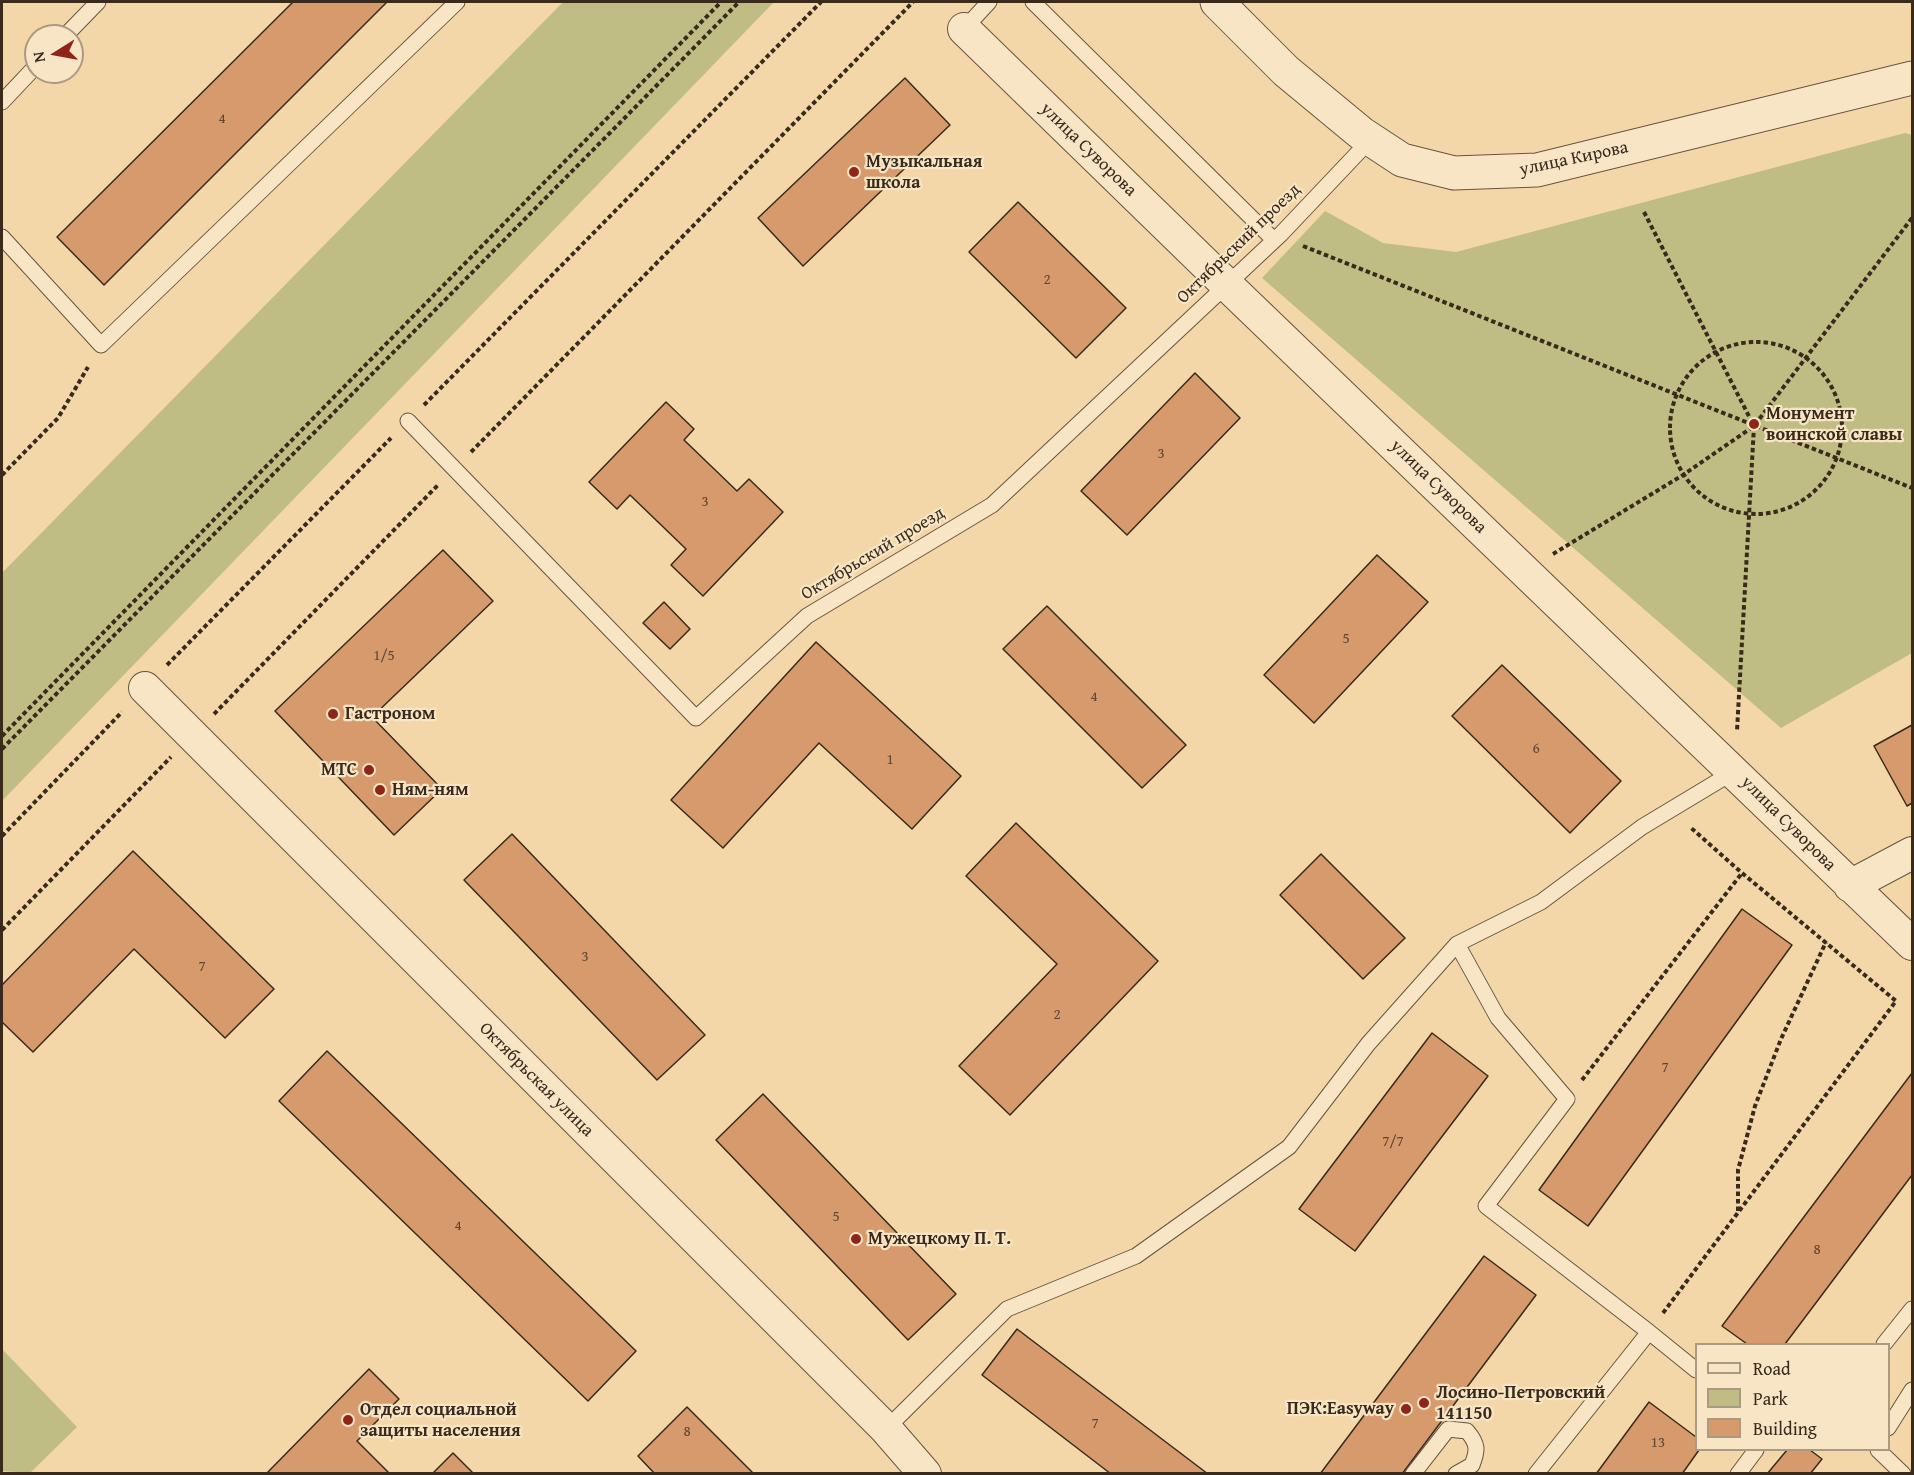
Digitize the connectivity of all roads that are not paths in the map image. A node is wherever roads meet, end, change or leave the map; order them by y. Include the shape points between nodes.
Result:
1 (98, 2) edge
2 (457, 2) edge
3 (989, 2) edge
4 (1032, 2) edge
5 (1217, 2) edge
6 (77, 24) edge
7 (964, 29) joint
8 (1912, 78) edge
9 (24, 79) edge
10 (2, 102) edge
11 (1371, 139) junction
12 (2, 237) edge
13 (1277, 237) junction
14 (1226, 284) junction
15 (408, 421) dead end
16 (145, 688) dead end
17 (1735, 771) junction
18 (1912, 853) edge
19 (1850, 886) junction
20 (1457, 944) junction
21 (1912, 944) edge
22 (1912, 1309) edge
23 (1648, 1332) junction
24 (1885, 1343) edge
25 (1695, 1369) edge
26 (1912, 1390) edge
27 (1890, 1425) edge
28 (886, 1429) junction
29 (1754, 1451) edge
30 (1880, 1451) edge
31 (925, 1473) edge
32 (1413, 1473) edge
33 (1456, 1473) edge
34 (1536, 1473) edge
35 (1738, 1473) edge
36 (1903, 1473) edge

1 - 6 lane
2 - 12 lane via 101,345
3 - 7 lane
4 - 13 lane
5 - 11 street, улица Кирова via 1286,71
7 - 14 street, улица Суворова
8 - 11 street, улица Кирова via 1537,170 1454,172 1402,160
9 - 10 lane
11 - 13 lane, Октябрьский проезд
13 - 14 lane, Октябрьский проезд
14 - 15 lane, Октябрьский проезд via 992,505 807,616 696,718
14 - 17 street, улица Суворова
16 - 28 street, Октябрьская улица
17 - 19 street, улица Суворова
17 - 20 lane via 1642,827 1541,902
18 - 19 street
19 - 21 street, улица Суворова
20 - 23 lane via 1498,1018 1567,1100 1486,1206
20 - 28 lane via 1368,1044 1289,1147 1136,1256 1007,1309
22 - 24 lane
23 - 25 lane
23 - 34 lane
26 - 27 lane
28 - 31 street, Октябрьская улица
29 - 35 lane
30 - 36 lane
32 - 33 lane via 1448,1429 1467,1431 1476,1441 1472,1465

